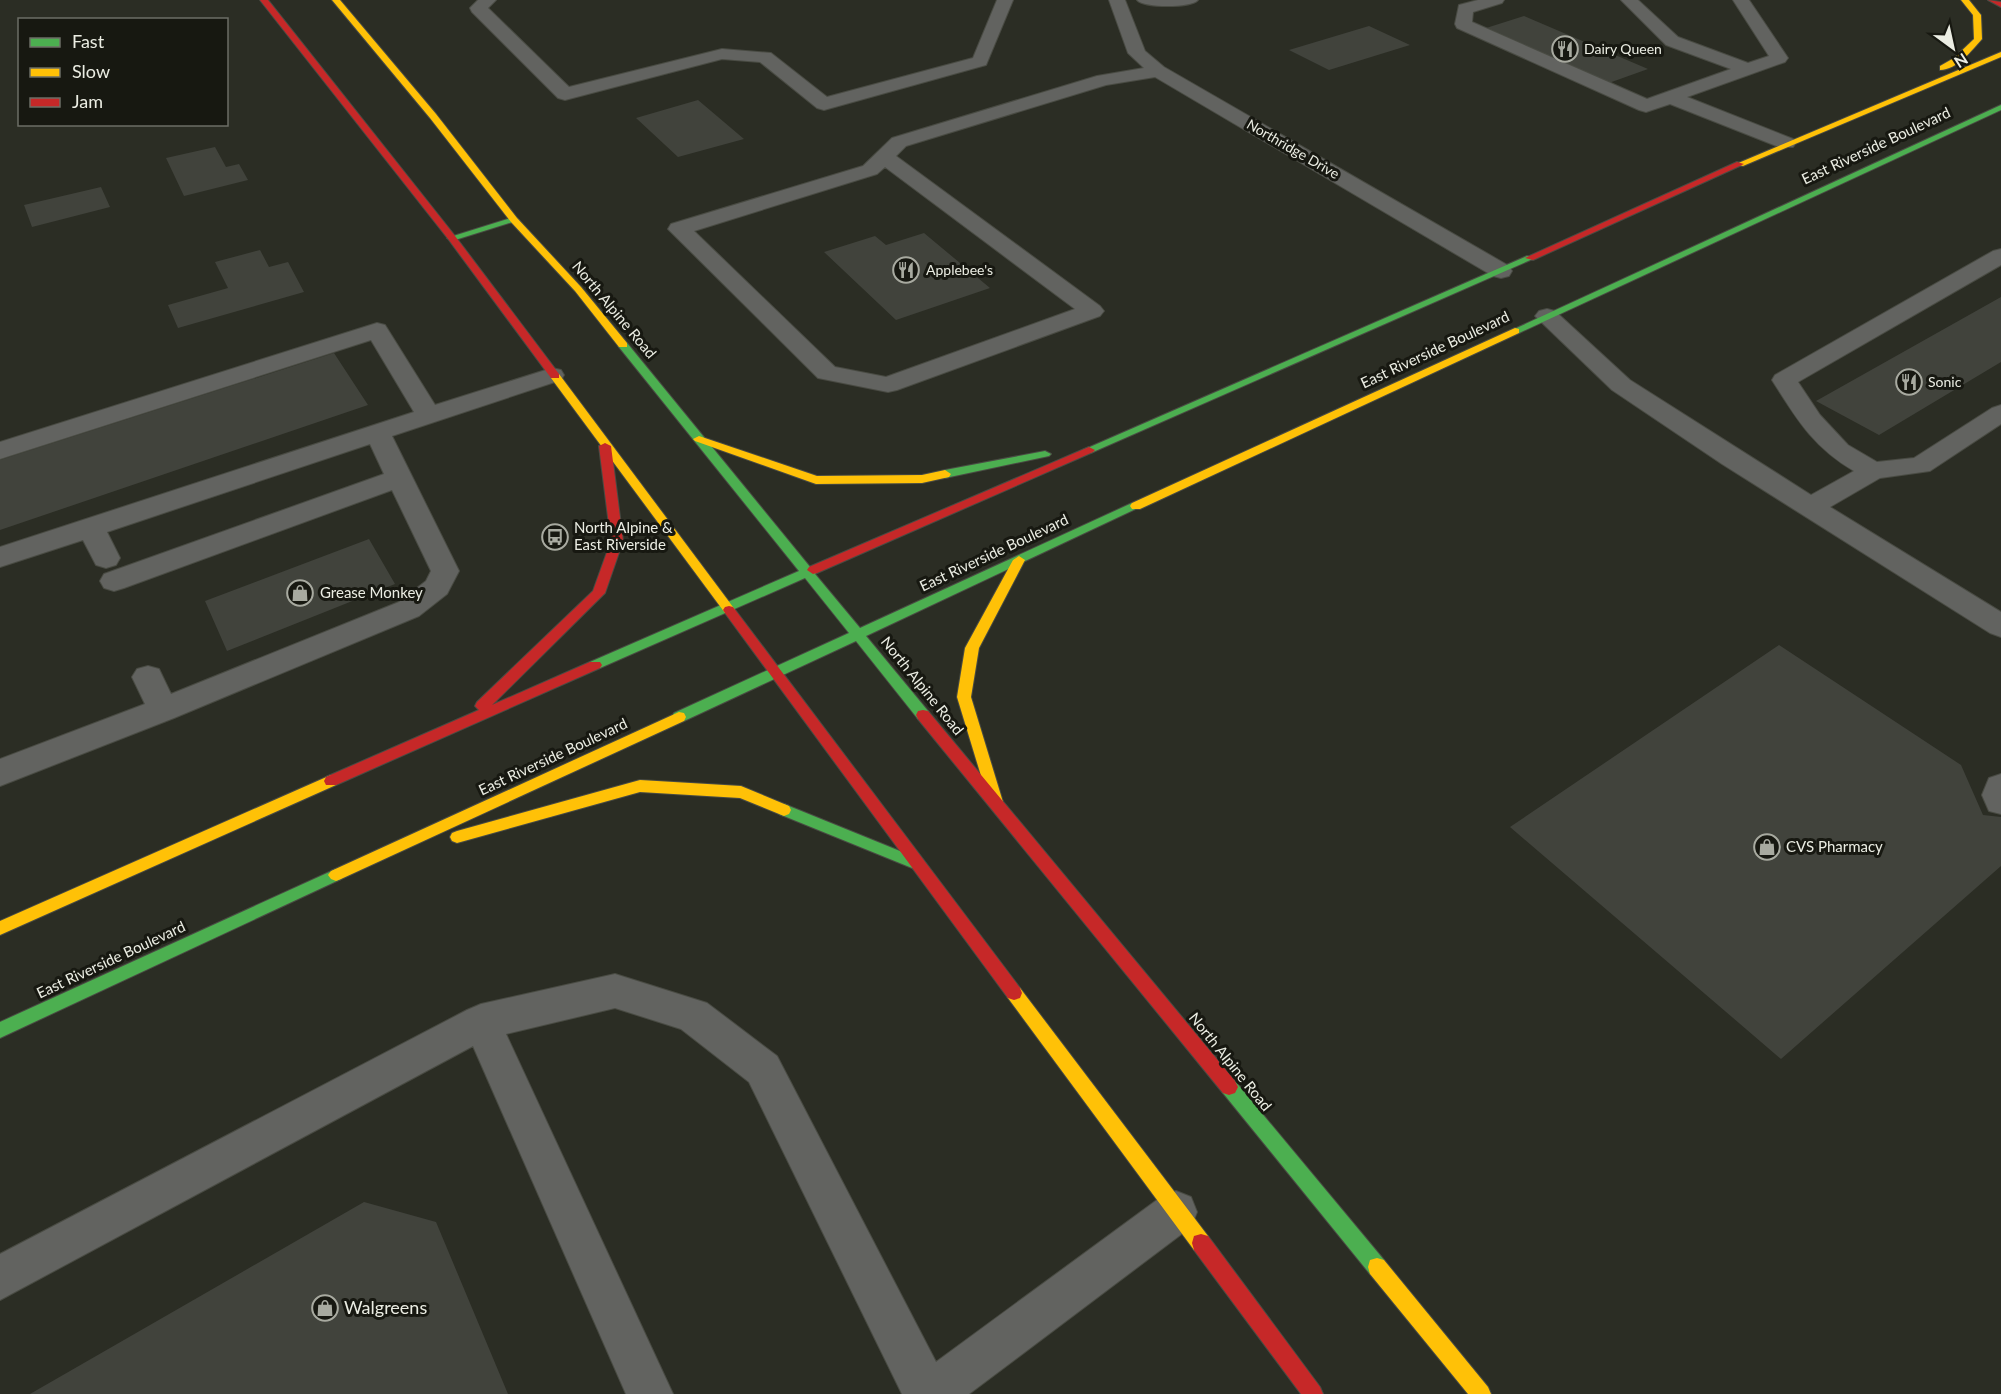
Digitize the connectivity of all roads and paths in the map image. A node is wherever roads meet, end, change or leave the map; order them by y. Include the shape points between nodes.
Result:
1 (264, 0) edge
2 (488, 0) edge
3 (1005, 0) edge
4 (1117, 0) edge
5 (1145, 0) edge
6 (1190, 0) edge
7 (1496, 0) edge
8 (1629, 0) edge
9 (1741, 0) edge
10 (1965, 0) edge
11 (1992, 0) edge
12 (338, 1) edge
13 (2001, 5) edge
14 (2001, 54) edge
15 (1747, 69) junction
16 (1158, 71) junction
17 (1672, 98) junction
18 (1896, 98) junction
19 (2001, 107) edge
20 (1786, 143) junction
21 (884, 157) junction
22 (514, 220) junction
23 (452, 238) junction
24 (2001, 256) edge
25 (1501, 271) junction
26 (1547, 316) junction
27 (552, 375) junction
28 (2001, 413) edge
29 (428, 415) junction
30 (377, 431) junction
31 (699, 439) junction
32 (1109, 442) junction
33 (605, 446) junction
34 (0, 451) edge
35 (1873, 471) junction
36 (399, 478) junction
37 (1811, 507) junction
38 (90, 526) junction
39 (0, 557) edge
40 (1019, 560) junction
41 (807, 573) junction
42 (727, 608) junction
43 (2001, 626) edge
44 (858, 634) junction
45 (774, 673) junction
46 (148, 677) dead end
47 (163, 710) junction
48 (468, 720) junction
49 (0, 773) edge
50 (2001, 787) edge
51 (2001, 801) edge
52 (996, 802) junction
53 (360, 864) junction
54 (916, 864) junction
55 (0, 928) edge
56 (482, 1022) junction
57 (0, 1030) edge
58 (1176, 1212) junction
59 (0, 1278) edge
60 (650, 1394) edge
61 (929, 1394) edge
62 (1313, 1394) edge
63 (1481, 1394) edge

1 - 23 main road
2 - 3 lane via 478,8 565,93 722,54 765,57 824,104 980,61
4 - 16 lane, Northridge Drive via 1137,53
5 - 6 lane
7 - 17 lane via 1465,9 1463,24 1646,106
8 - 15 lane via 1672,41
9 - 15 lane via 1779,58
10 - 18 main road via 1977,15 1978,39 1957,60
11 - 13 main road
12 - 22 main road, North Alpine Road
14 - 18 main road
15 - 17 lane
16 - 21 lane via 1103,80 945,127 899,142
16 - 25 lane, Northridge Drive
17 - 20 lane
18 - 20 main road
19 - 26 main road, East Riverside Boulevard
20 - 25 main road
21 - 21 lane via 870,170 680,229 827,373 888,385 1092,311
22 - 23 main road
22 - 31 main road, North Alpine Road via 578,289
23 - 27 main road
24 - 35 lane via 1784,380 1810,420 1839,451
25 - 32 main road
26 - 37 lane via 1621,385
26 - 40 main road, East Riverside Boulevard
27 - 29 lane
27 - 33 main road
28 - 35 lane via 1921,465
29 - 30 lane
29 - 34 lane via 377,330
30 - 36 lane
30 - 38 lane
31 - 32 main road via 816,480 922,479
31 - 41 main road, North Alpine Road
32 - 41 main road
33 - 42 main road
33 - 48 main road via 617,541 599,593
35 - 37 lane
36 - 38 lane via 262,527 110,569
36 - 47 lane via 445,571 438,587 409,609
37 - 43 lane
38 - 39 lane
40 - 44 main road, East Riverside Boulevard
40 - 52 main road via 972,648 964,697
41 - 42 main road
41 - 44 main road, North Alpine Road
42 - 45 main road
42 - 48 main road
44 - 45 main road, East Riverside Boulevard
44 - 52 main road, North Alpine Road
45 - 53 main road, East Riverside Boulevard
45 - 54 main road
46 - 47 lane
47 - 49 lane
48 - 55 main road
50 - 51 lane
52 - 63 main road, North Alpine Road
53 - 54 main road via 640,786 741,792
53 - 57 main road, East Riverside Boulevard
54 - 58 main road
56 - 59 lane
56 - 60 lane
56 - 61 lane via 615,991 693,1015 763,1069
58 - 61 lane
58 - 62 main road

